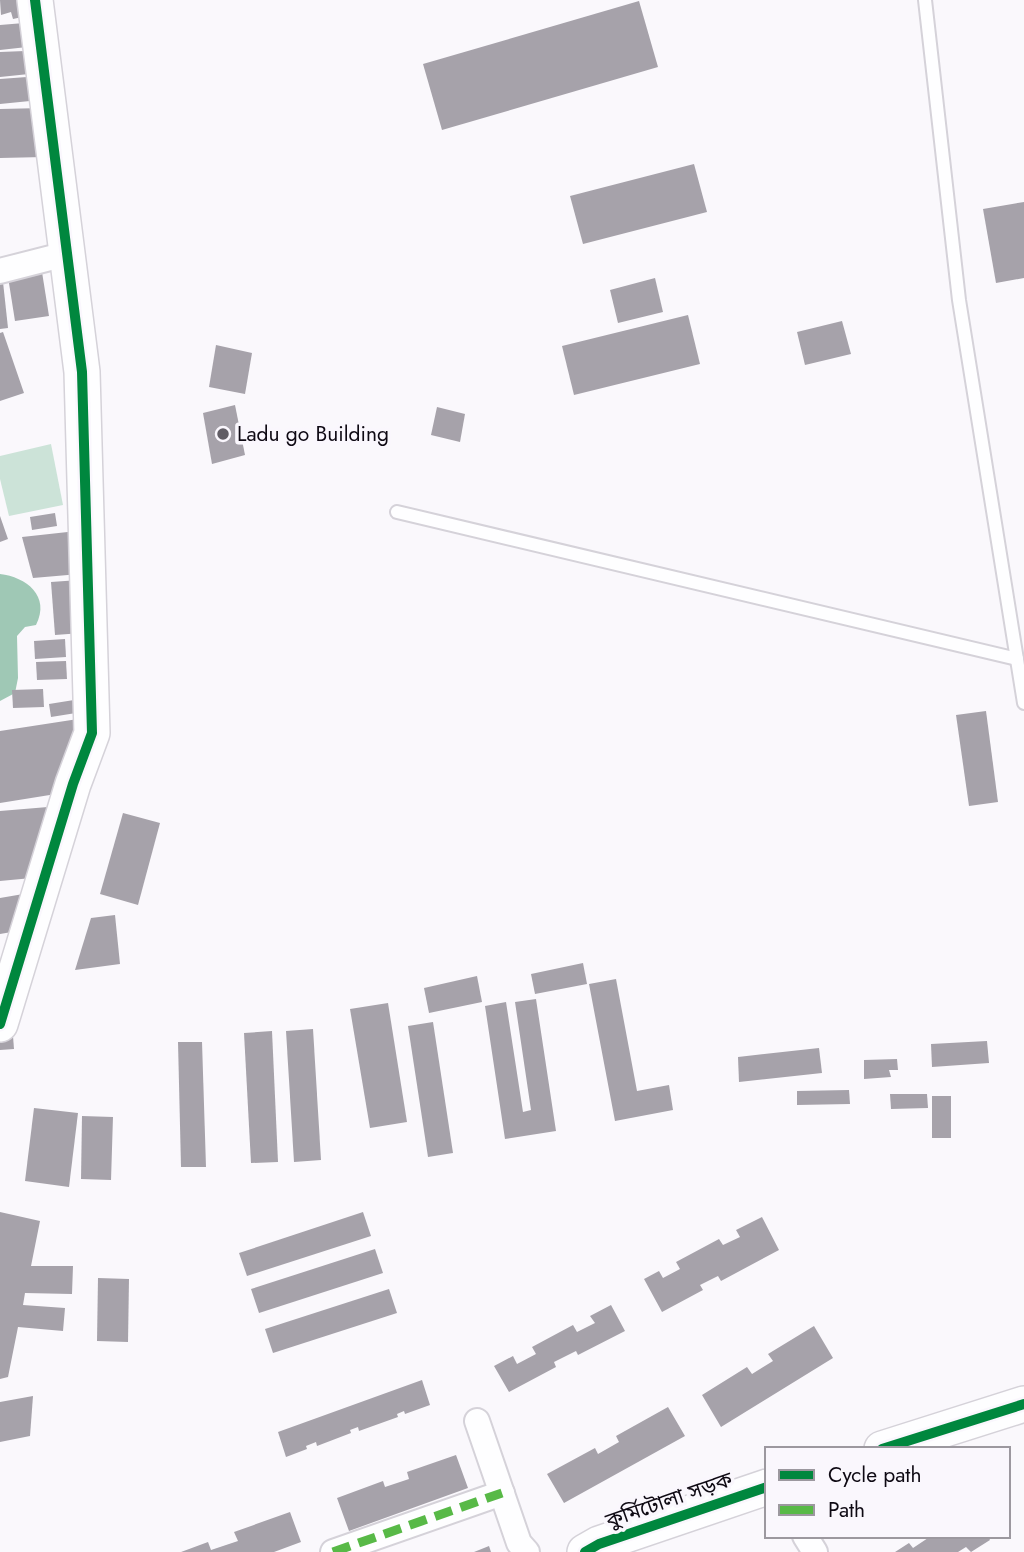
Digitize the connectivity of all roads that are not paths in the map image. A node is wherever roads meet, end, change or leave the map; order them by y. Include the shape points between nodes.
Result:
1 (35, 0) edge
2 (925, 0) edge
3 (66, 254) junction
4 (0, 271) edge
5 (397, 512) dead end
6 (1017, 659) junction
7 (1024, 704) edge
8 (0, 1024) edge
9 (1024, 1404) edge
10 (477, 1422) dead end
11 (888, 1447) edge
12 (765, 1488) edge
13 (502, 1493) junction
14 (333, 1552) edge
15 (527, 1552) edge
16 (585, 1552) edge

1 - 3 street
2 - 6 lane via 959,300
3 - 4 street
3 - 8 street via 82,372 92,733
5 - 6 lane
6 - 7 lane
9 - 11 street
10 - 13 street
12 - 16 street, কুর্মিটোলা সড়ক
13 - 14 street
13 - 15 street via 519,1543

